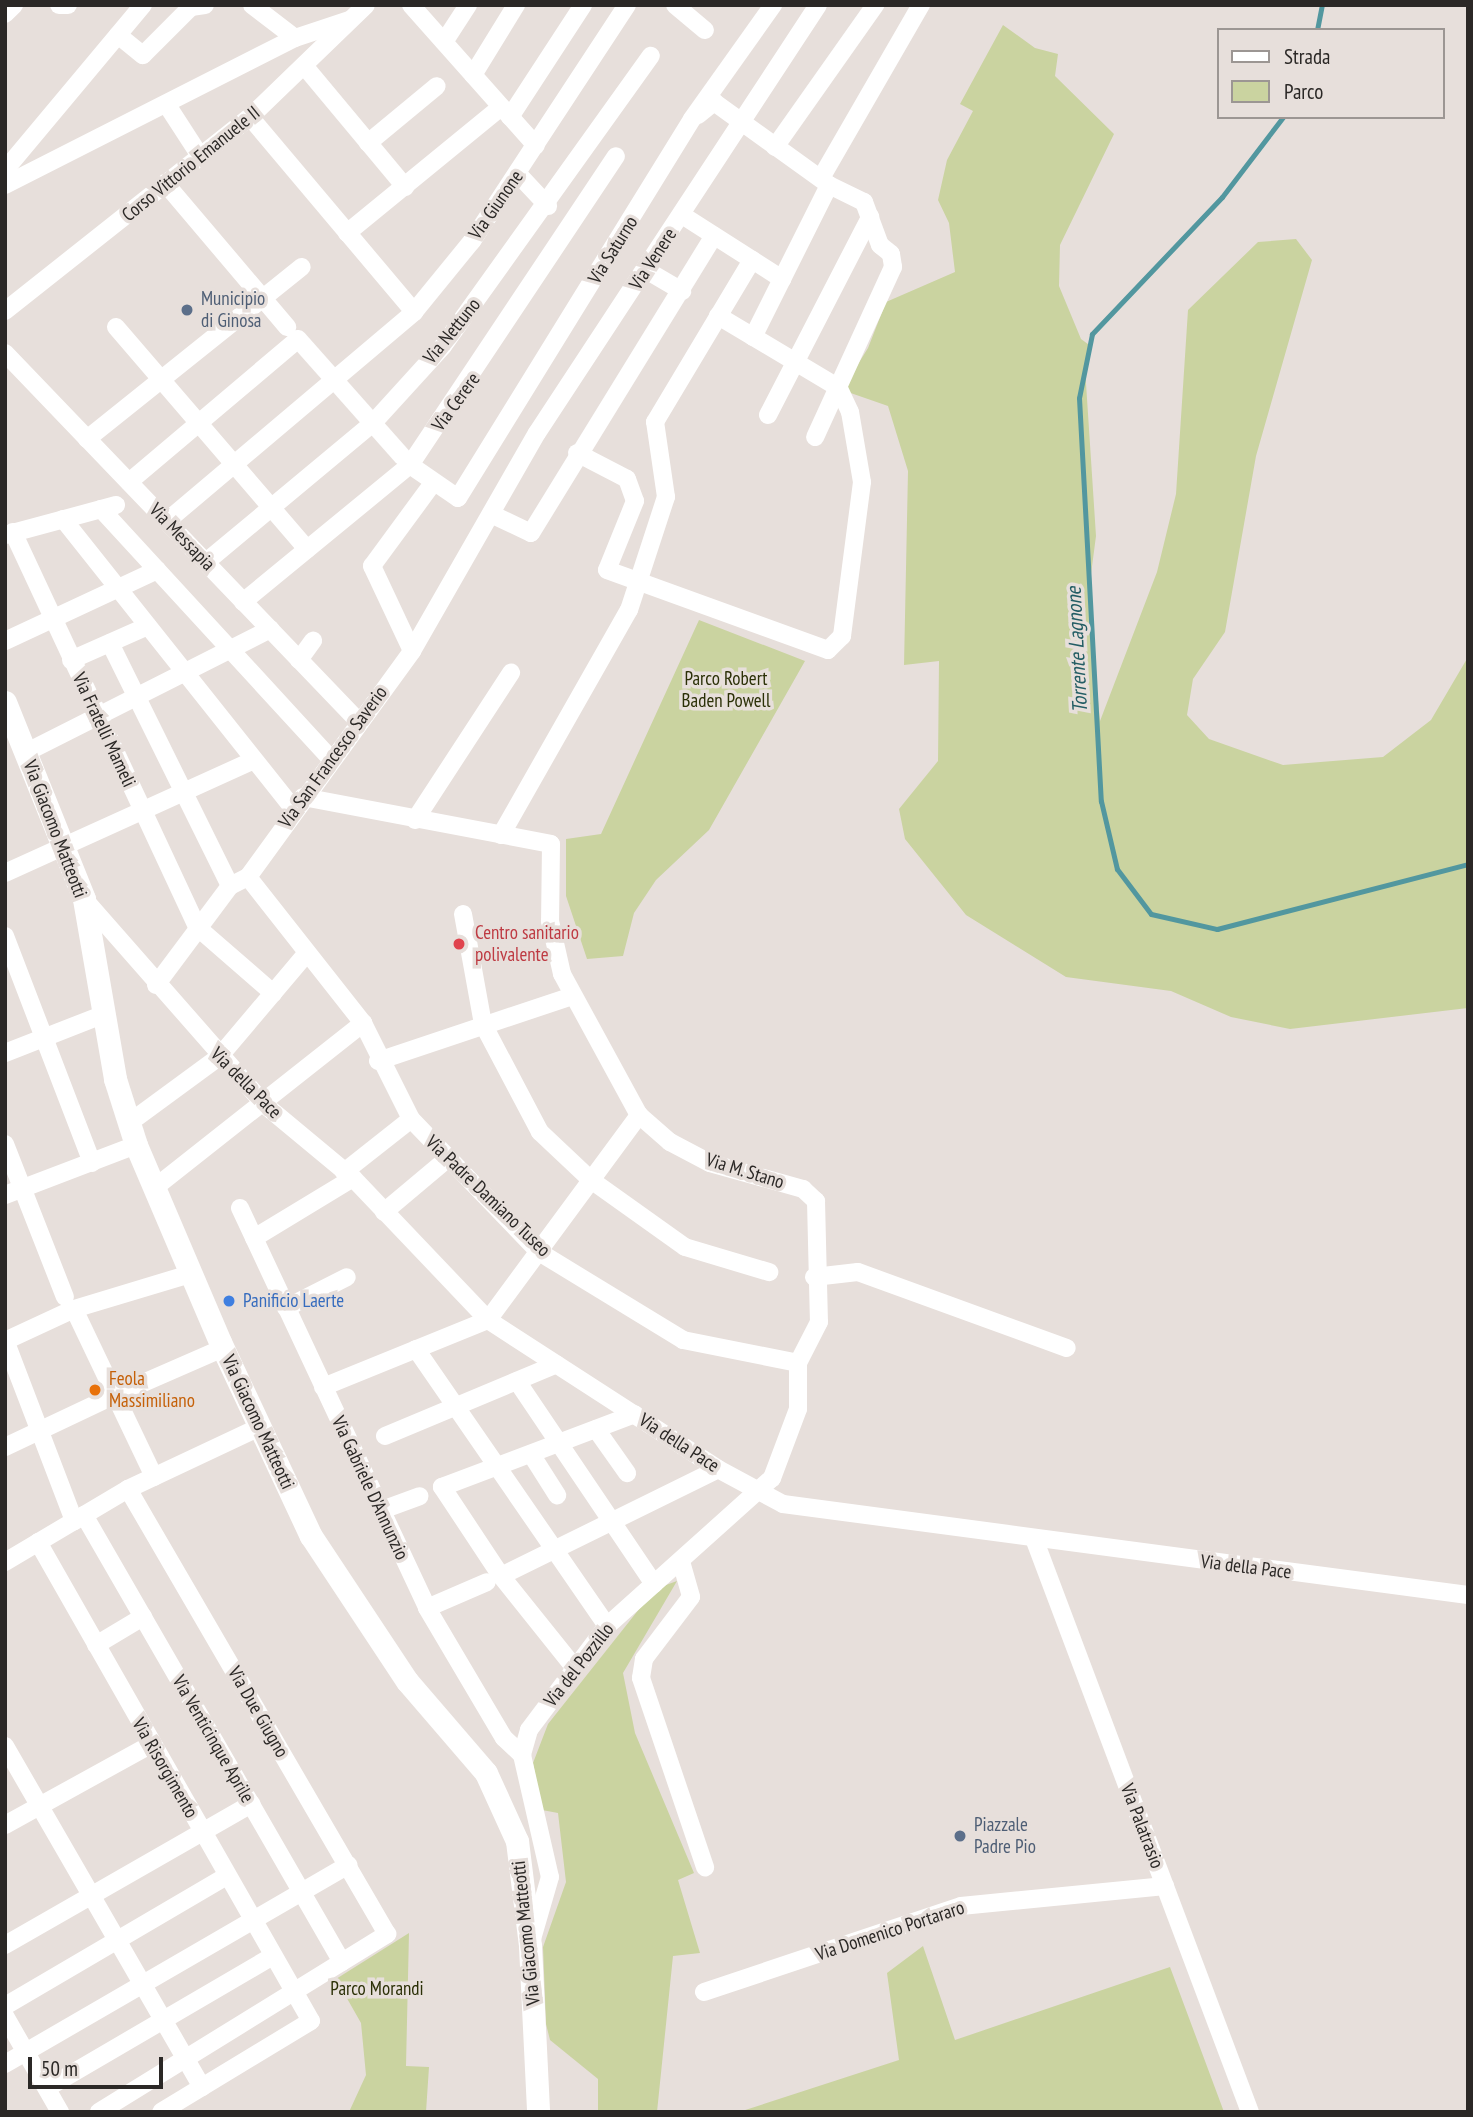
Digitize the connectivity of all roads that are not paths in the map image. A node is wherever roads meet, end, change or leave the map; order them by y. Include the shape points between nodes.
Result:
1 (14, 5) edge
2 (59, 5) edge
3 (68, 5) edge
4 (143, 5) edge
5 (205, 5) edge
6 (252, 5) edge
7 (366, 5) edge
8 (411, 5) edge
9 (468, 5) edge
10 (516, 5) edge
11 (583, 5) edge
12 (627, 5) edge
13 (675, 5) edge
14 (773, 5) edge
15 (818, 5) edge
16 (875, 5) edge
17 (920, 5) edge
18 (272, 11) edge
19 (5, 14) edge
20 (352, 19) junction
21 (705, 30) dead end
22 (118, 35) junction
23 (295, 38) junction
24 (444, 42) junction
25 (651, 57) dead end
26 (306, 68) junction
27 (473, 75) junction
28 (437, 86) dead end
29 (167, 105) junction
30 (505, 112) junction
31 (250, 117) junction
32 (692, 119) junction
33 (742, 124) junction
34 (368, 143) junction
35 (536, 146) junction
36 (775, 147) junction
37 (200, 156) junction
38 (617, 156) dead end
39 (5, 170) edge
40 (518, 174) junction
41 (825, 182) junction
42 (165, 183) junction
43 (5, 185) edge
44 (405, 187) junction
45 (548, 206) junction
46 (682, 215) junction
47 (870, 217) junction
48 (347, 233) junction
49 (714, 236) junction
50 (752, 260) junction
51 (302, 267) dead end
52 (646, 270) junction
53 (782, 279) junction
54 (682, 290) junction
55 (261, 296) junction
56 (5, 311) edge
57 (414, 312) junction
58 (718, 316) junction
59 (116, 327) dead end
60 (293, 333) junction
61 (753, 337) junction
62 (5, 353) edge
63 (796, 362) junction
64 (161, 378) junction
65 (336, 380) junction
66 (839, 388) junction
67 (768, 415) dead end
68 (373, 423) junction
69 (200, 425) junction
70 (815, 437) dead end
71 (87, 439) junction
72 (577, 453) junction
73 (406, 461) junction
74 (235, 465) junction
75 (129, 482) junction
76 (433, 483) junction
77 (272, 508) junction
78 (491, 514) junction
79 (63, 519) junction
80 (167, 521) junction
81 (9, 533) edge
82 (307, 549) junction
83 (206, 562) junction
84 (157, 570) junction
85 (640, 583) junction
86 (118, 589) junction
87 (243, 602) junction
88 (51, 619) junction
89 (148, 626) junction
90 (270, 629) junction
91 (5, 640) edge
92 (313, 641) dead end
93 (110, 642) junction
94 (230, 649) junction
95 (412, 651) junction
96 (71, 660) junction
97 (299, 660) junction
98 (185, 672) junction
99 (511, 673) dead end
100 (136, 696) junction
101 (5, 702) edge
102 (97, 717) junction
103 (358, 721) junction
104 (25, 753) junction
105 (331, 759) junction
106 (254, 760) junction
107 (184, 792) junction
108 (298, 803) junction
109 (144, 815) junction
110 (415, 820) junction
111 (501, 835) junction
112 (65, 851) junction
113 (5, 873) edge
114 (248, 877) junction
115 (230, 886) junction
116 (84, 899) junction
117 (463, 914) dead end
118 (197, 927) junction
119 (5, 936) edge
120 (306, 954) junction
121 (156, 985) junction
122 (272, 993) junction
123 (572, 996) junction
124 (102, 1015) junction
125 (363, 1023) junction
126 (483, 1024) junction
127 (44, 1038) junction
128 (5, 1053) edge
129 (219, 1057) junction
130 (378, 1061) junction
131 (265, 1105) junction
132 (639, 1115) junction
133 (411, 1119) junction
134 (129, 1123) junction
135 (5, 1144) edge
136 (136, 1145) junction
137 (446, 1160) junction
138 (92, 1163) junction
139 (348, 1175) junction
140 (592, 1180) junction
141 (153, 1189) junction
142 (14, 1192) edge
143 (240, 1208) dead end
144 (384, 1212) junction
145 (254, 1238) junction
146 (539, 1252) junction
147 (769, 1272) dead end
148 (190, 1274) junction
149 (347, 1277) dead end
150 (814, 1277) junction
151 (69, 1303) junction
152 (286, 1308) junction
153 (488, 1320) junction
154 (5, 1340) edge
155 (223, 1348) junction
156 (1067, 1348) dead end
157 (416, 1349) junction
158 (798, 1363) junction
159 (557, 1364) junction
160 (517, 1381) junction
161 (323, 1387) junction
162 (120, 1393) junction
163 (456, 1406) junction
164 (635, 1414) junction
165 (260, 1426) junction
166 (596, 1429) junction
167 (38, 1432) junction
168 (384, 1436) dead end
169 (559, 1444) junction
170 (5, 1447) edge
171 (531, 1454) junction
172 (497, 1466) junction
173 (718, 1469) junction
174 (627, 1473) dead end
175 (154, 1477) junction
176 (128, 1489) junction
177 (557, 1495) dead end
178 (420, 1496) dead end
179 (382, 1510) junction
180 (79, 1518) junction
181 (612, 1522) junction
182 (1035, 1541) junction
183 (38, 1542) junction
184 (555, 1550) junction
185 (5, 1562) edge
186 (682, 1565) junction
187 (494, 1579) junction
188 (654, 1584) junction
189 (1468, 1595) edge
190 (427, 1608) junction
191 (142, 1617) junction
192 (607, 1626) junction
193 (96, 1645) junction
194 (574, 1667) junction
195 (152, 1744) junction
196 (5, 1746) edge
197 (522, 1755) junction
198 (251, 1804) junction
199 (40, 1805) junction
200 (5, 1825) edge
201 (202, 1832) junction
202 (348, 1865) junction
203 (705, 1867) dead end
204 (227, 1875) junction
205 (1165, 1886) junction
206 (302, 1891) junction
207 (92, 1895) junction
208 (253, 1920) junction
209 (118, 1940) junction
210 (5, 1945) edge
211 (530, 1946) junction
212 (273, 1956) junction
213 (342, 1962) junction
214 (144, 1984) junction
215 (294, 1992) junction
216 (704, 1992) dead end
217 (5, 2006) edge
218 (5, 2016) edge
219 (164, 2020) junction
220 (27, 2052) junction
221 (186, 2058) junction
222 (5, 2064) edge
223 (202, 2087) junction
224 (47, 2088) junction
225 (60, 2112) edge
226 (99, 2112) edge
227 (162, 2112) edge
228 (538, 2112) edge
229 (1250, 2112) edge

1 - 19 street
2 - 3 street
4 - 22 street
5 - 22 street via 191,7 142,55
6 - 18 street
7 - 20 street, Corso Vittorio Emanuele II
8 - 24 street
9 - 24 street
10 - 27 street
11 - 30 street
12 - 35 street, Via Giunone
13 - 21 street
14 - 32 street, Via Saturno
15 - 33 street, Via Venere
16 - 36 street
17 - 41 street
18 - 23 street
20 - 23 street
20 - 26 street, Corso Vittorio Emanuele II
22 - 39 street
23 - 29 street
24 - 27 street
25 - 45 street, Via Nettuno
26 - 31 street, Corso Vittorio Emanuele II
26 - 34 street
27 - 30 street
28 - 34 street
29 - 37 street
29 - 43 street
30 - 35 street
30 - 44 street
31 - 37 street, Corso Vittorio Emanuele II
31 - 48 street
32 - 33 street via 714,102
32 - 76 street, Via Saturno via 458,498
33 - 36 street
33 - 46 street, Via Venere
34 - 44 street
35 - 40 street, Via Giunone
36 - 41 street
37 - 42 street, Corso Vittorio Emanuele II
38 - 73 street, Via Cerere
40 - 45 street
40 - 57 street, Via Giunone
41 - 47 street via 864,202
41 - 53 street
42 - 55 street
42 - 56 street, Corso Vittorio Emanuele II
44 - 48 street
45 - 68 street, Via Nettuno via 443,346
46 - 49 street
46 - 52 street, Via Venere
47 - 63 street
47 - 66 street via 893,267
48 - 57 street
49 - 50 street
49 - 54 street
50 - 53 street
50 - 58 street
51 - 55 street
52 - 54 street
52 - 78 street, Via Venere
53 - 61 street
54 - 72 street
55 - 60 street
55 - 64 street
57 - 65 street, Via Giunone
58 - 61 street
58 - 85 street via 655,422 666,496
59 - 64 street
60 - 65 street
60 - 69 street
61 - 63 street
62 - 71 street, Via Messapia
63 - 66 street
63 - 67 street
64 - 69 street
64 - 71 street
65 - 68 street
65 - 74 street, Via Giunone
66 - 70 street
66 - 85 street via 857,435 862,482 842,636 828,650
68 - 73 street
68 - 77 street, Via Nettuno
69 - 74 street
69 - 75 street
71 - 75 street, Via Messapia
72 - 78 street via 531,533
72 - 85 street via 626,480 635,501 607,570
73 - 76 street
73 - 82 street, Via Cerere
74 - 77 street
74 - 80 street, Via Giunone
75 - 80 street, Via Messapia
76 - 95 street via 372,566
77 - 82 street
77 - 83 street, Via Nettuno
78 - 95 street, Via San Francesco Saverio
79 - 81 street
79 - 84 street via 108,507
79 - 86 street
80 - 83 street, Via Messapia
81 - 88 street, Via Fratelli Mameli
82 - 87 street, Via Cerere
83 - 87 street, Via Messapia
84 - 86 street
84 - 94 street
85 - 111 street
86 - 88 street
86 - 89 street
87 - 90 street, Via Messapia
88 - 91 street
88 - 96 street, Via Fratelli Mameli
89 - 93 street
89 - 98 street
90 - 94 street
90 - 97 street, Via Messapia
92 - 97 street
93 - 96 street
93 - 100 street
94 - 98 street
94 - 105 street
95 - 103 street, Via San Francesco Saverio
96 - 102 street, Via Fratelli Mameli
97 - 103 street, Via Messapia
98 - 100 street
98 - 106 street
99 - 110 street
100 - 102 street
100 - 107 street
101 - 104 street, Via Giacomo Matteotti
102 - 104 street
102 - 109 street, Via Fratelli Mameli
103 - 105 street, Via San Francesco Saverio
104 - 112 street, Via Giacomo Matteotti
105 - 108 street, Via San Francesco Saverio
106 - 107 street
106 - 108 street
107 - 109 street
107 - 115 street
108 - 110 street
108 - 114 street, Via San Francesco Saverio
109 - 112 street
109 - 118 street, Via Fratelli Mameli
110 - 111 street
111 - 123 street, Via M. Stano via 551,844 550,921
112 - 113 street
112 - 116 street, Via Giacomo Matteotti
114 - 115 street, Via San Francesco Saverio
114 - 120 street, Via Padre Damiano Tuseo
115 - 118 street, Via San Francesco Saverio
116 - 121 street, Via della Pace
116 - 124 street, Via Giacomo Matteotti
117 - 126 street
118 - 121 street, Via San Francesco Saverio
118 - 122 street
119 - 127 street
120 - 122 street
120 - 125 street, Via Padre Damiano Tuseo
121 - 129 street, Via della Pace
122 - 129 street
123 - 126 street
123 - 132 street, Via M. Stano
124 - 127 street
124 - 134 street, Via Giacomo Matteotti
125 - 130 street, Via Padre Damiano Tuseo
125 - 131 street
126 - 130 street
126 - 140 street via 540,1132
127 - 128 street
127 - 138 street
129 - 131 street, Via della Pace
129 - 134 street
130 - 133 street, Via Padre Damiano Tuseo
131 - 139 street, Via della Pace
131 - 141 street
132 - 140 street
132 - 150 street, Via M. Stano via 670,1142 710,1163 803,1189 816,1200
133 - 137 street, Via Padre Damiano Tuseo
133 - 139 street
134 - 136 street, Via Giacomo Matteotti
135 - 142 street
136 - 138 street
136 - 141 street, Via Giacomo Matteotti
137 - 144 street
137 - 146 street, Via Padre Damiano Tuseo
138 - 142 street
139 - 144 street, Via della Pace
139 - 145 street
140 - 146 street
140 - 147 street via 685,1247
141 - 148 street, Via Giacomo Matteotti
142 - 151 street
143 - 145 street, Via Gabriele D'Annunzio
144 - 153 street, Via della Pace
145 - 152 street, Via Gabriele D'Annunzio
146 - 153 street
146 - 158 street, Via Padre Damiano Tuseo via 683,1340
148 - 151 street
148 - 155 street, Via Giacomo Matteotti
149 - 152 street
150 - 156 street via 858,1272
150 - 158 street, Via M. Stano via 819,1322
151 - 154 street
151 - 162 street
152 - 161 street, Via Gabriele D'Annunzio
153 - 157 street
153 - 159 street, Via della Pace
154 - 167 street, Via Venticinque Aprile
155 - 162 street
155 - 165 street, Via Giacomo Matteotti
157 - 161 street
157 - 163 street
158 - 186 street, Via del Pozzillo via 798,1409 772,1478
159 - 160 street
159 - 164 street, Via della Pace
160 - 163 street
160 - 169 street
161 - 179 street, Via Gabriele D'Annunzio
162 - 167 street
162 - 175 street
163 - 168 street
163 - 172 street
164 - 166 street
164 - 173 street, Via della Pace
165 - 175 street
165 - 211 street, Via Giacomo Matteotti via 311,1536 352,1601 407,1681 486,1773 517,1841
166 - 169 street
166 - 174 street
167 - 170 street
167 - 180 street, Via Venticinque Aprile
169 - 171 street
169 - 181 street
171 - 172 street
171 - 177 street
172 - 184 street
172 - 187 street via 442,1487
173 - 181 street
173 - 182 street, Via della Pace via 783,1504
175 - 176 street
176 - 180 street
176 - 202 street, Via Due Giugno
178 - 179 street
179 - 190 street, Via Gabriele D'Annunzio
180 - 183 street
180 - 191 street, Via Venticinque Aprile
181 - 184 street
181 - 188 street
182 - 189 street, Via della Pace
182 - 205 street, Via Palatrasio
183 - 185 street
183 - 193 street, Via Risorgimento
184 - 187 street
184 - 192 street
186 - 188 street, Via del Pozzillo
186 - 203 street via 691,1597 644,1659 641,1678
187 - 190 street
187 - 194 street
188 - 192 street, Via del Pozzillo
190 - 197 street, Via Gabriele D'Annunzio via 504,1738
191 - 193 street
191 - 198 street, Via Venticinque Aprile
192 - 194 street, Via del Pozzillo
193 - 195 street, Via Risorgimento
194 - 197 street, Via del Pozzillo via 529,1730
195 - 199 street
195 - 201 street, Via Risorgimento
196 - 199 street
197 - 211 street via 550,1877
198 - 201 street
198 - 206 street, Via Venticinque Aprile
199 - 200 street
199 - 207 street
201 - 204 street, Via Risorgimento
201 - 207 street
202 - 206 street
202 - 213 street, Via Due Giugno via 387,1934
204 - 208 street, Via Risorgimento
204 - 209 street
205 - 216 street, Via Domenico Portararo via 961,1906
205 - 229 street, Via Palatrasio
206 - 208 street
206 - 213 street, Via Venticinque Aprile
207 - 209 street
207 - 210 street
208 - 212 street, Via Risorgimento
208 - 214 street
209 - 214 street
209 - 217 street
211 - 228 street, Via Giacomo Matteotti
212 - 215 street, Via Risorgimento
212 - 219 street
213 - 215 street
214 - 219 street
214 - 220 street
215 - 221 street
215 - 223 street, Via Risorgimento via 310,2021
218 - 220 street
219 - 221 street
219 - 224 street
220 - 222 street
220 - 224 street
221 - 223 street
221 - 226 street
223 - 227 street
224 - 225 street

